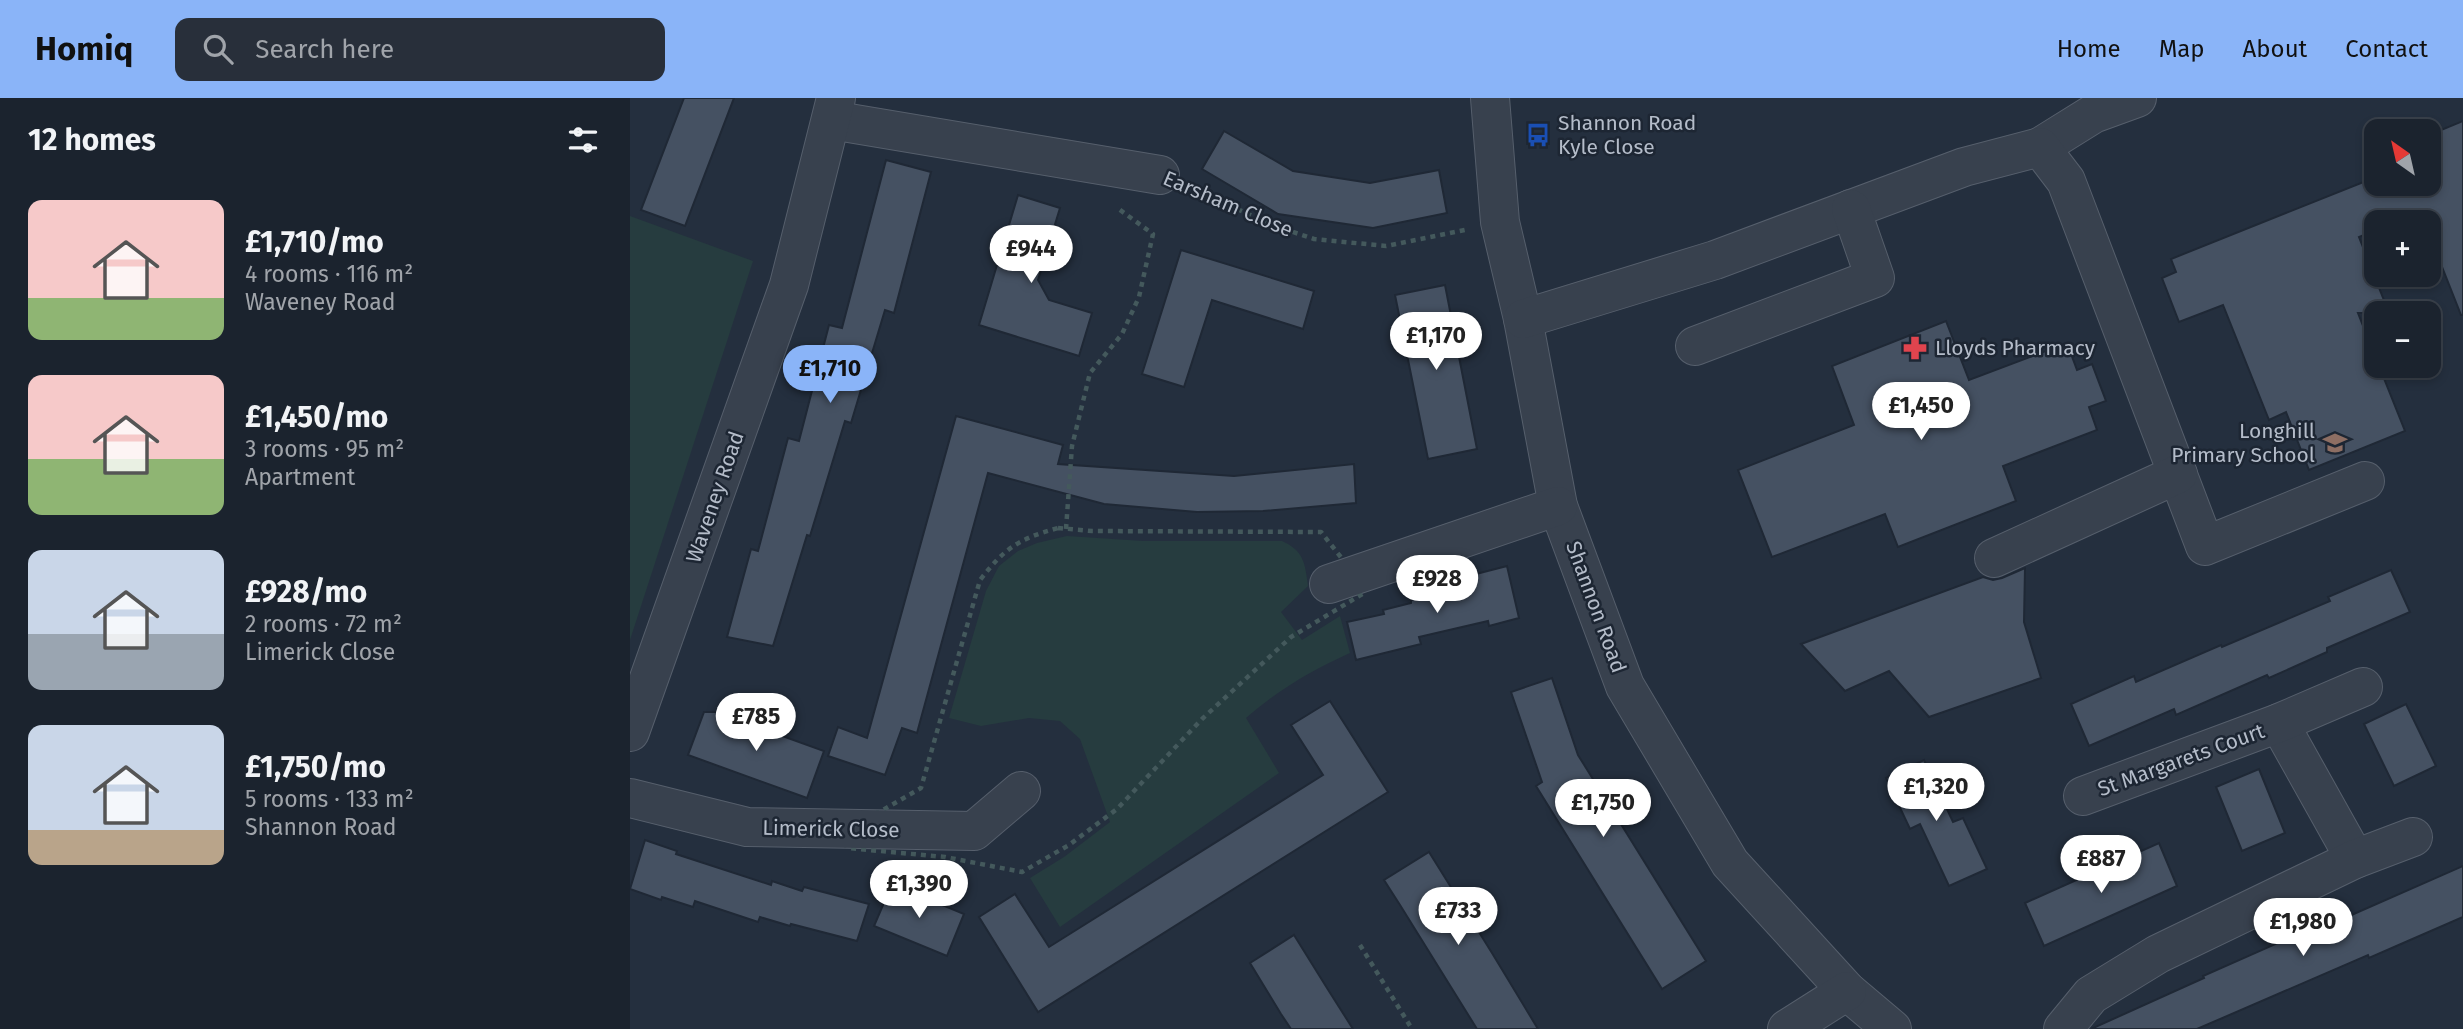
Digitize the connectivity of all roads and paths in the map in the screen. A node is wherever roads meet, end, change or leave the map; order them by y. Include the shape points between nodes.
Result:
1 (1490, 98) edge
2 (2137, 98) edge
3 (833, 109) edge
4 (2040, 147) junction
5 (1160, 174) joint
6 (1113, 205) dead end
7 (1851, 209) junction
8 (1500, 222) junction
9 (1523, 319) junction
10 (1695, 346) dead end
11 (2178, 474) junction
12 (2365, 481) dead end
13 (1558, 506) junction
14 (1066, 528) junction
15 (1994, 558) dead end
16 (1342, 579) junction
17 (2363, 687) dead end
18 (2279, 723) junction
19 (630, 732) edge
20 (1021, 791) dead end
21 (2083, 796) dead end
22 (630, 798) edge
23 (838, 829) junction
24 (2413, 837) dead end
25 (2356, 859) junction
26 (1360, 945) dead end
27 (1847, 990) junction
28 (1412, 1029) edge
29 (1787, 1029) edge
30 (1892, 1029) edge
31 (2063, 1029) edge

1 - 8 street, Shannon Road
2 - 4 street via 2093,114
3 - 5 street, Earsham Close
3 - 19 street, Waveney Road via 789,285
4 - 7 street via 1964,167
4 - 11 street via 2066,181
5 - 8 path, Earsham Close via 1314,239 1386,246
6 - 14 path via 1153,234 1139,297 1122,334 1090,373 1072,446
7 - 9 street via 1715,260
7 - 10 street via 1875,278
8 - 9 street, Shannon Road
9 - 13 street, Shannon Road
11 - 12 street via 2205,546
11 - 15 street
13 - 16 street
13 - 27 street, Shannon Road via 1625,686 1730,863
14 - 16 path via 1321,531
14 - 23 path via 1027,537 999,555 980,580 920,788
16 - 23 path via 1364,593 1291,637 1202,719 1117,809 1022,872 945,857 846,848
17 - 18 street, St Margarets Court
18 - 21 street, St Margarets Court
18 - 25 street, St Margarets Court
20 - 23 street, Limerick Close via 974,831
22 - 23 street, Limerick Close via 747,827
24 - 25 street
25 - 31 street via 2158,954 2091,995
26 - 28 path
27 - 29 street
27 - 30 street, Shannon Road

